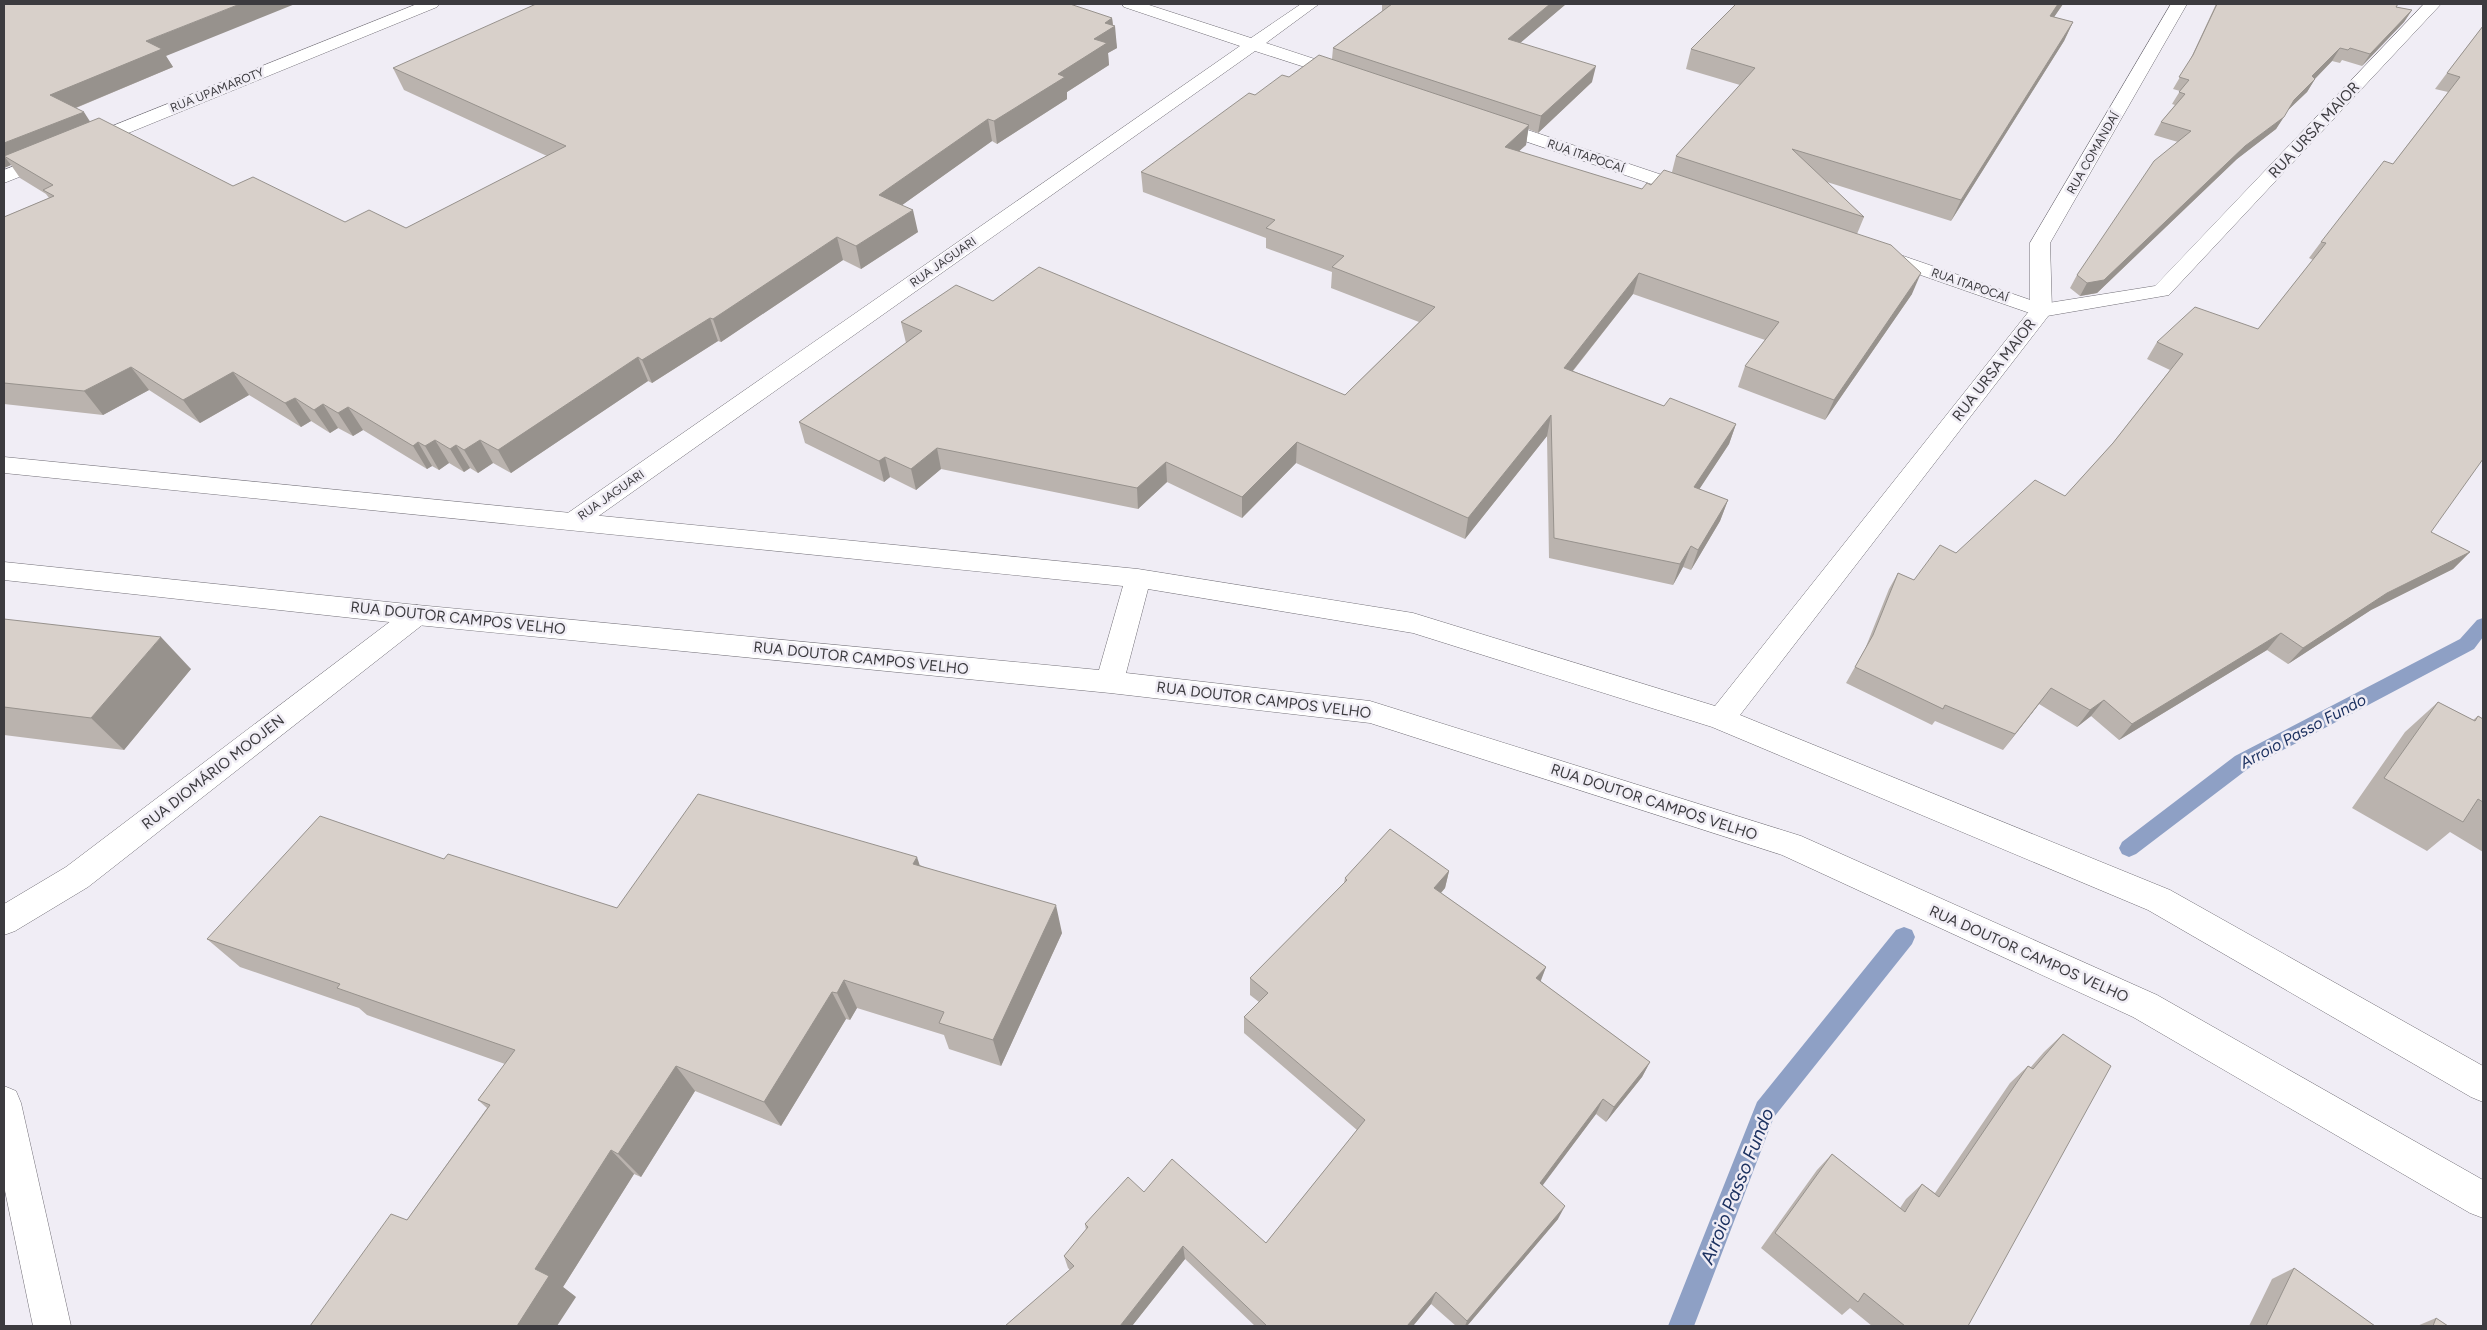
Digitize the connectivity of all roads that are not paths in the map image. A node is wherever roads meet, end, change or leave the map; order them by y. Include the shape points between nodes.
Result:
1 (431, 4) edge
2 (1130, 4) edge
3 (1311, 4) edge
4 (2179, 4) edge
5 (2433, 4) edge
6 (1253, 44) junction
7 (1366, 82) edge
8 (1480, 120) edge
9 (4, 177) edge
10 (1706, 196) edge
11 (1866, 250) edge
12 (2041, 311) junction
13 (4, 465) edge
14 (574, 521) junction
15 (4, 571) edge
16 (1138, 578) junction
17 (417, 615) junction
18 (1110, 682) junction
19 (1721, 719) junction
20 (4, 920) edge
21 (2483, 1085) edge
22 (4, 1103) edge
23 (2483, 1200) edge
24 (52, 1326) edge

1 - 9 street, RUA UPAMAROTY
2 - 6 street
3 - 6 street, RUA JAGUARI
4 - 12 street, RUA COMANDAÍ via 2040,243
5 - 12 street, RUA URSA MAIOR via 2162,291
6 - 7 street
6 - 14 street, RUA JAGUARI
8 - 10 street, RUA ITAPOCAÍ
11 - 12 street, RUA ITAPOCAÍ
12 - 19 street, RUA URSA MAIOR
13 - 14 street
14 - 16 street
15 - 17 street, RUA DOUTOR CAMPOS VELHO
16 - 18 street
16 - 19 street via 1413,622
17 - 18 street, RUA DOUTOR CAMPOS VELHO
17 - 20 street, RUA DIOMÁRIO MOOJEN via 77,877
18 - 23 street, RUA DOUTOR CAMPOS VELHO via 1370,712 1790,846 2146,1006
19 - 21 street via 2159,900
22 - 24 street

